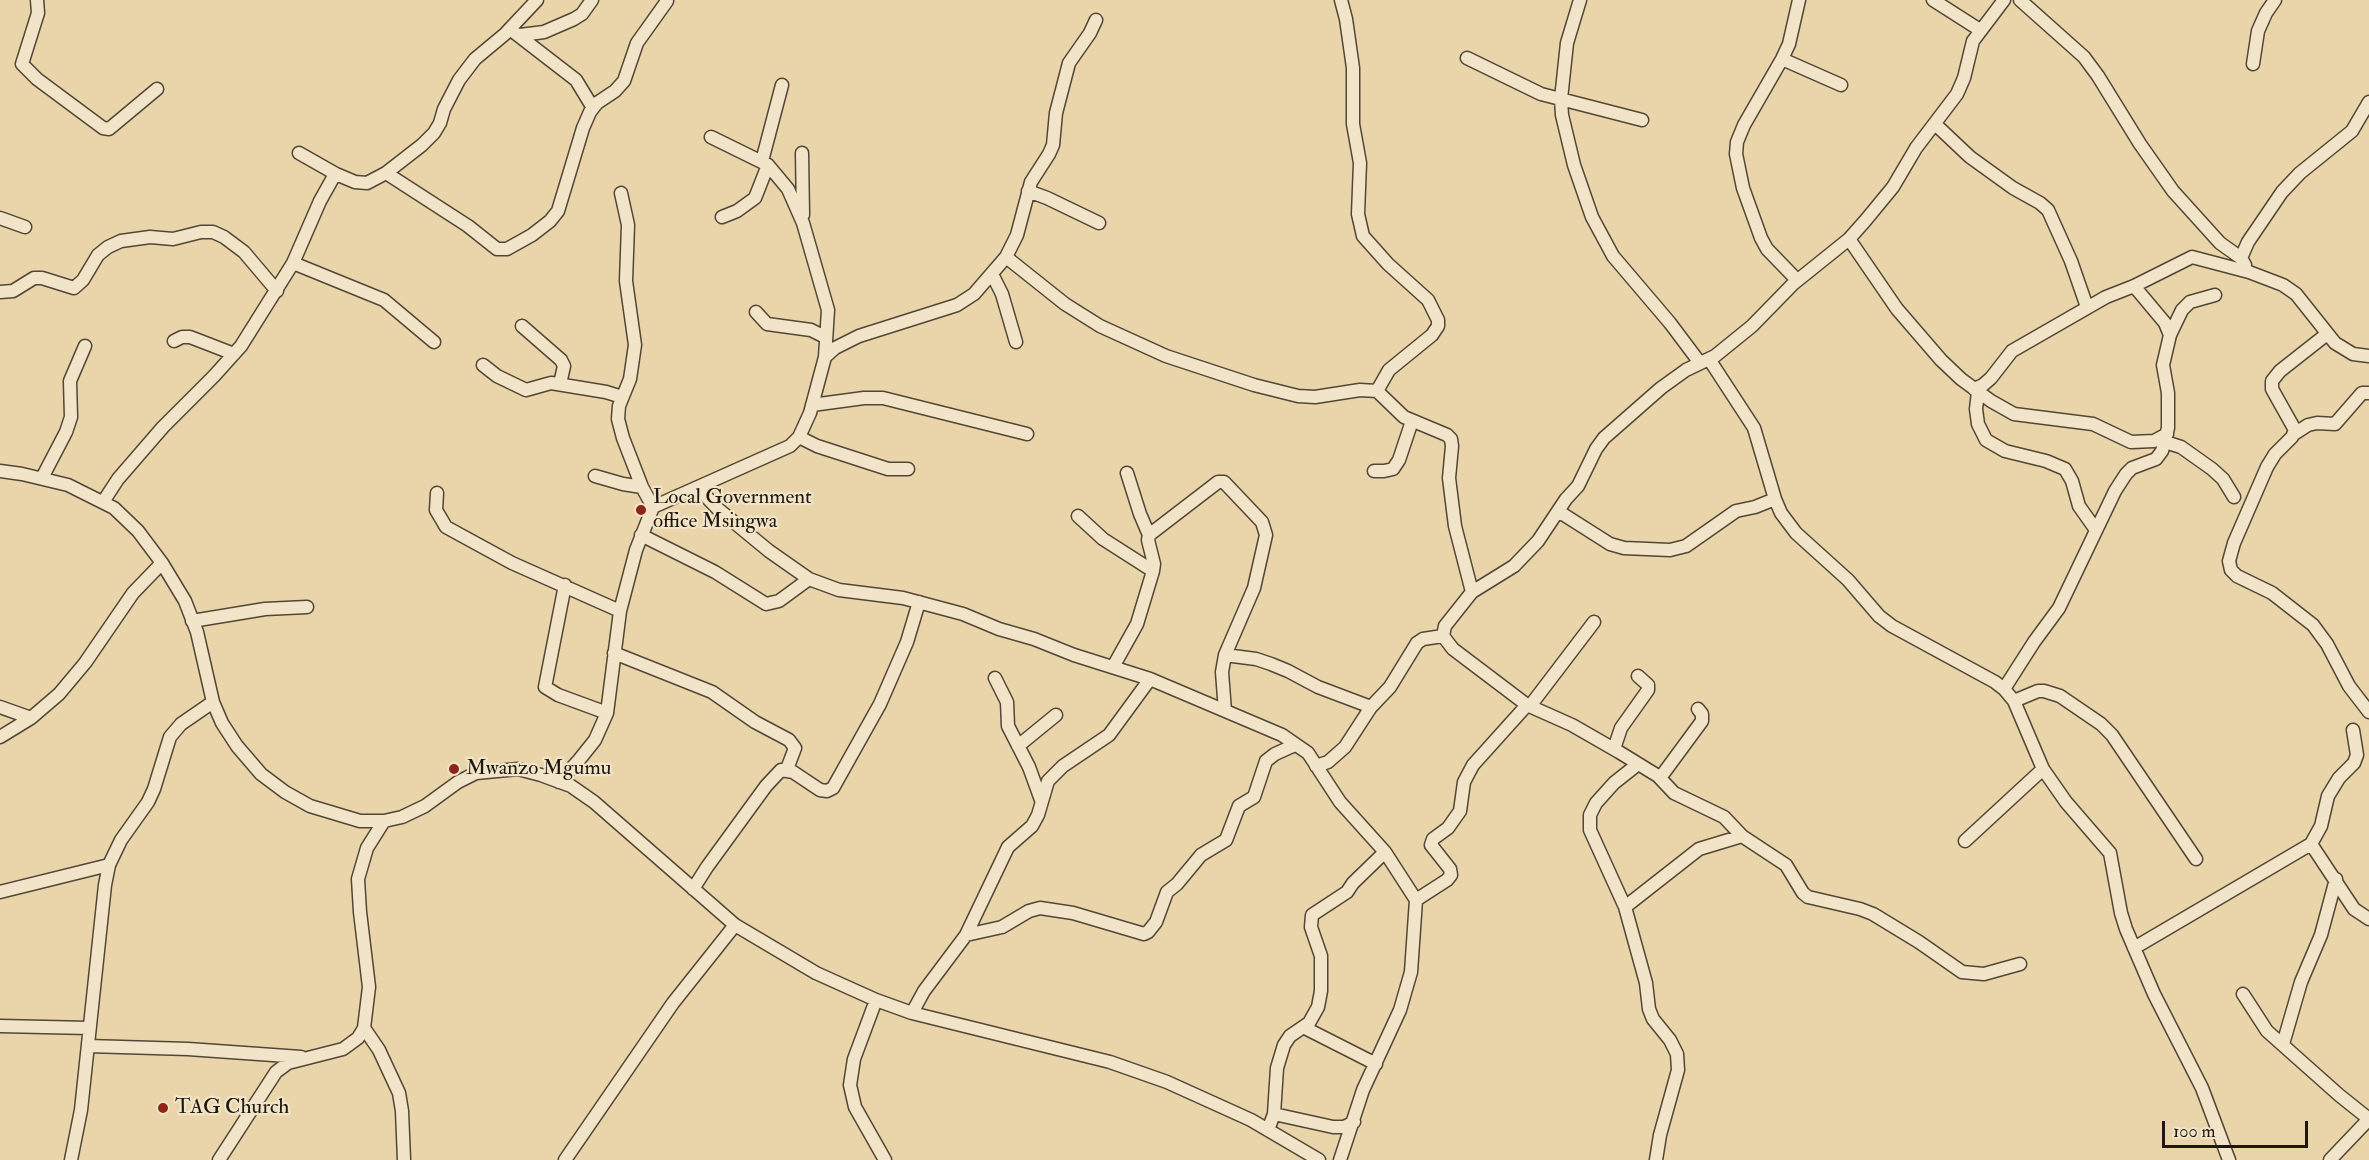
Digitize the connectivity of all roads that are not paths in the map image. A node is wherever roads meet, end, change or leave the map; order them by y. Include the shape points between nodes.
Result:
1 (37, 0) edge
2 (537, 0) edge
3 (592, 0) edge
4 (1341, 0) edge
5 (1799, 0) edge
6 (1933, 0) edge
7 (2004, 0) edge
8 (2020, 0) edge
9 (2275, 0) edge
10 (667, 1) edge
11 (1582, 1) edge
12 (1096, 20) dead end
13 (1980, 30) junction
14 (515, 32) junction
15 (1467, 58) dead end
16 (1782, 59) junction
17 (2253, 64) dead end
18 (782, 85) dead end
19 (1841, 85) dead end
20 (157, 89) dead end
21 (1561, 99) junction
22 (2369, 102) edge
23 (593, 108) junction
24 (1642, 120) dead end
25 (1935, 124) junction
26 (711, 138) dead end
27 (299, 153) dead end
28 (801, 153) dead end
29 (765, 163) junction
30 (386, 173) junction
31 (336, 174) junction
32 (1028, 191) junction
33 (621, 193) dead end
34 (722, 217) dead end
35 (0, 218) edge
36 (803, 223) junction
37 (1099, 223) dead end
38 (25, 227) dead end
39 (1849, 239) junction
40 (1006, 257) junction
41 (2241, 258) junction
42 (293, 262) junction
43 (2249, 272) junction
44 (992, 274) junction
45 (1797, 280) junction
46 (2134, 286) junction
47 (277, 291) junction
48 (0, 292) edge
49 (2215, 295) dead end
50 (2087, 307) junction
51 (756, 312) dead end
52 (522, 326) dead end
53 (2327, 334) junction
54 (2170, 335) junction
55 (825, 338) junction
56 (174, 341) dead end
57 (434, 342) dead end
58 (1016, 342) dead end
59 (85, 346) dead end
60 (234, 354) junction
61 (2369, 356) edge
62 (825, 357) junction
63 (1704, 361) junction
64 (483, 365) dead end
65 (560, 384) junction
66 (1377, 391) junction
67 (1976, 391) junction
68 (2369, 393) edge
69 (622, 397) junction
70 (812, 405) junction
71 (1412, 422) junction
72 (1027, 434) dead end
73 (2294, 434) junction
74 (799, 437) junction
75 (2165, 438) junction
76 (908, 469) dead end
77 (0, 471) edge
78 (1374, 471) dead end
79 (1127, 473) dead end
80 (595, 476) dead end
81 (42, 478) junction
82 (642, 487) junction
83 (698, 488) junction
84 (437, 493) dead end
85 (2234, 497) dead end
86 (1775, 499) junction
87 (103, 502) junction
88 (653, 507) junction
89 (1558, 511) junction
90 (1078, 516) dead end
91 (2096, 530) junction
92 (641, 535) junction
93 (1149, 535) junction
94 (162, 563) junction
95 (1153, 571) junction
96 (808, 579) junction
97 (565, 585) junction
98 (1472, 592) junction
99 (919, 602) junction
100 (307, 607) dead end
101 (620, 611) junction
102 (192, 621) junction
103 (1594, 622) dead end
104 (1443, 636) junction
105 (614, 653) junction
106 (1225, 655) junction
107 (1113, 667) junction
108 (1638, 676) dead end
109 (995, 678) dead end
110 (1150, 679) junction
111 (2004, 689) junction
112 (2014, 701) junction
113 (213, 702) junction
114 (1528, 705) junction
115 (1371, 706) junction
116 (0, 707) edge
117 (1698, 710) dead end
118 (1225, 711) junction
119 (2369, 712) edge
120 (607, 713) junction
121 (1056, 715) dead end
122 (31, 718) junction
123 (2353, 730) dead end
124 (0, 737) edge
125 (1296, 745) junction
126 (1018, 746) junction
127 (1614, 749) junction
128 (1638, 764) junction
129 (1316, 766) junction
130 (786, 769) junction
131 (2043, 769) junction
132 (1660, 778) junction
133 (559, 782) junction
134 (1041, 801) junction
135 (384, 821) junction
136 (1742, 836) junction
137 (1965, 841) dead end
138 (2311, 844) junction
139 (1385, 852) junction
140 (2196, 859) dead end
141 (109, 865) junction
142 (2336, 879) junction
143 (693, 889) junction
144 (0, 892) edge
145 (1416, 900) junction
146 (1625, 907) junction
147 (2369, 919) edge
148 (735, 925) junction
149 (966, 935) junction
150 (2134, 948) junction
151 (2020, 964) dead end
152 (2243, 994) dead end
153 (876, 1000) junction
154 (912, 1013) junction
155 (0, 1026) edge
156 (1303, 1027) junction
157 (89, 1028) junction
158 (364, 1028) junction
159 (2283, 1044) junction
160 (88, 1046) junction
161 (306, 1057) junction
162 (1376, 1064) junction
163 (1274, 1114) junction
164 (2369, 1119) edge
165 (1354, 1122) junction
166 (1268, 1130) junction
167 (404, 1156) edge
168 (71, 1160) edge
169 (219, 1160) edge
170 (391, 1160) edge
171 (565, 1160) edge
172 (885, 1160) edge
173 (1319, 1160) edge
174 (1340, 1160) edge
175 (1656, 1160) edge
176 (2229, 1160) edge
177 (2330, 1160) edge

1 - 20 street via 38,13 22,64 103,128 109,129
2 - 14 street
3 - 14 street via 582,14 544,32
4 - 66 street via 1353,68 1353,124 1360,164 1358,214 1363,236 1428,300 1438,320 1432,335 1389,370
5 - 16 street
6 - 13 street
7 - 13 street
8 - 41 street via 2084,57 2173,191 2220,243
9 - 17 street via 2258,31
10 - 23 street via 637,43 624,81
11 - 21 street via 1567,43
12 - 32 street via 1069,63 1056,113 1053,145
13 - 25 street via 1965,78
14 - 23 street via 576,80
14 - 30 street via 475,59 459,80 434,134
15 - 21 street via 1541,94
16 - 19 street
16 - 45 street via 1744,125 1736,154 1761,238
18 - 29 street
21 - 24 street
21 - 63 street via 1575,165 1598,228 1613,256
22 - 41 street via 2352,131 2291,181 2257,226
23 - 30 street via 583,128 558,211 532,235 507,249 497,249
25 - 39 street via 1893,187
25 - 50 street via 1970,157 2048,210
26 - 29 street
27 - 31 street
28 - 36 street
29 - 34 street via 754,198
29 - 36 street via 788,189
30 - 31 street via 367,183
31 - 42 street
32 - 37 street
32 - 40 street via 1017,235
33 - 69 street via 628,225 626,281 634,345 630,379
35 - 38 street
36 - 55 street via 828,310
39 - 45 street
39 - 67 street via 1897,309 1941,360
40 - 44 street
40 - 66 street via 1100,326 1166,357 1298,396
41 - 43 street
42 - 47 street
42 - 57 street via 384,300
43 - 46 street via 2192,257
43 - 53 street via 2296,294
44 - 58 street
44 - 62 street via 974,294 957,305 859,336
45 - 63 street via 1752,326
46 - 50 street
46 - 54 street via 2165,323
47 - 48 street via 244,252 224,237 201,232 173,239 121,241 98,255 74,288 34,278 14,291
47 - 60 street
49 - 54 street via 2190,302 2181,310
50 - 67 street via 2012,351
51 - 55 street via 767,324 811,330
52 - 65 street via 561,360 564,366
53 - 61 street via 2343,349
53 - 73 street via 2272,381 2271,389 2292,423
54 - 75 street via 2163,365 2168,393
55 - 62 street
56 - 60 street via 190,337
59 - 81 street via 70,381 71,417
60 - 87 street via 163,427
62 - 70 street
63 - 86 street via 1754,428
63 - 89 street via 1661,388 1604,438 1578,486
64 - 65 street via 526,390
65 - 69 street
66 - 71 street
67 - 75 street via 2014,414 2092,424 2131,442
67 - 91 street via 1978,424 1986,440 2005,451 2065,469 2079,506
68 - 73 street via 2355,399 2338,423 2308,425
69 - 82 street via 618,419
70 - 72 street via 882,398
70 - 74 street
71 - 78 street via 1393,469
71 - 98 street via 1451,439 1451,501
73 - 119 street via 2271,459 2234,543 2231,570 2272,593 2313,625
74 - 76 street via 888,469
74 - 83 street via 790,446
75 - 85 street via 2212,469
75 - 91 street via 2156,459 2126,474
77 - 81 street
79 - 93 street
80 - 82 street
81 - 87 street via 68,485
82 - 88 street
83 - 88 street
83 - 96 street via 718,509
84 - 97 street via 436,510 446,527 504,560
86 - 89 street via 1736,512 1686,546 1670,550 1610,544
86 - 111 street via 1788,523 1848,580 1879,616
87 - 94 street via 123,515
88 - 92 street
89 - 98 street via 1538,541 1514,566
90 - 95 street via 1103,539
91 - 111 street via 2059,608
92 - 96 street via 715,572 766,604 779,601
92 - 101 street
93 - 95 street
93 - 106 street via 1221,481 1262,522 1265,546 1246,609
94 - 102 street
94 - 122 street via 119,611 86,663
95 - 107 street via 1137,624
96 - 99 street via 839,590
97 - 101 street
97 - 120 street via 545,687
98 - 104 street via 1445,626
99 - 107 street
99 - 130 street via 907,642 880,704 833,788 820,790
100 - 102 street via 265,609
101 - 105 street
102 - 113 street
103 - 114 street
104 - 114 street via 1453,649
104 - 115 street via 1423,639 1417,644 1390,687
105 - 120 street
105 - 130 street via 712,692 789,740 795,748
106 - 115 street via 1256,659
106 - 118 street
107 - 110 street
108 - 127 street via 1648,690 1622,728
109 - 126 street via 1007,702 1006,722
110 - 118 street
110 - 134 street via 1109,735 1053,774
111 - 112 street
112 - 131 street
112 - 140 street via 2044,691 2060,696 2101,724
113 - 135 street via 237,746 261,774 285,792 337,815 360,821
113 - 141 street via 181,724 170,737 151,796
114 - 127 street
114 - 145 street via 1473,765 1464,782 1460,811 1431,845 1450,869 1450,875
115 - 129 street via 1345,747 1328,762
116 - 122 street
117 - 132 street via 1702,721
118 - 125 street via 1268,728
120 - 133 street via 595,740
121 - 126 street
122 - 124 street
123 - 138 street via 2357,755 2328,796
125 - 129 street via 1308,753
125 - 149 street via 1266,760 1254,797 1239,806 1226,840 1201,855 1167,892 1148,932 1040,908 1002,927
126 - 134 street
127 - 128 street
128 - 132 street
128 - 146 street via 1614,783 1590,814 1593,839
129 - 139 street via 1340,802
130 - 143 street via 766,786
131 - 137 street
131 - 150 street via 2110,853 2121,913
132 - 136 street via 1674,793 1724,817
133 - 135 street via 518,769 476,773 425,806
133 - 143 street via 594,802
134 - 149 street via 1032,826 1008,847
135 - 158 street via 367,848 358,879 369,987
136 - 146 street via 1699,849
136 - 151 street via 1786,865 1809,897 1873,914 1962,972 1984,974
138 - 142 street
138 - 150 street
139 - 145 street
139 - 156 street via 1347,892 1312,915 1311,927 1322,956 1321,991 1315,1016
141 - 144 street
141 - 157 street
142 - 147 street via 2354,909
142 - 159 street
143 - 148 street
145 - 162 street via 1411,972 1400,1010
146 - 175 street via 1646,983 1649,1009 1677,1054 1678,1070
148 - 153 street via 816,973
148 - 171 street via 674,1003
149 - 154 street
150 - 176 street via 2202,1088
152 - 159 street via 2267,1031
153 - 154 street
153 - 172 street via 850,1085 855,1107
154 - 166 street via 1110,1062 1209,1100
155 - 157 street
156 - 162 street
156 - 163 street via 1290,1036 1281,1054 1275,1077
157 - 160 street
158 - 161 street via 344,1049
158 - 167 street via 399,1094
159 - 164 street
160 - 161 street
160 - 168 street
161 - 169 street via 276,1072
162 - 165 street
163 - 165 street via 1333,1127
163 - 166 street
164 - 177 street
165 - 174 street
166 - 173 street
167 - 170 street

